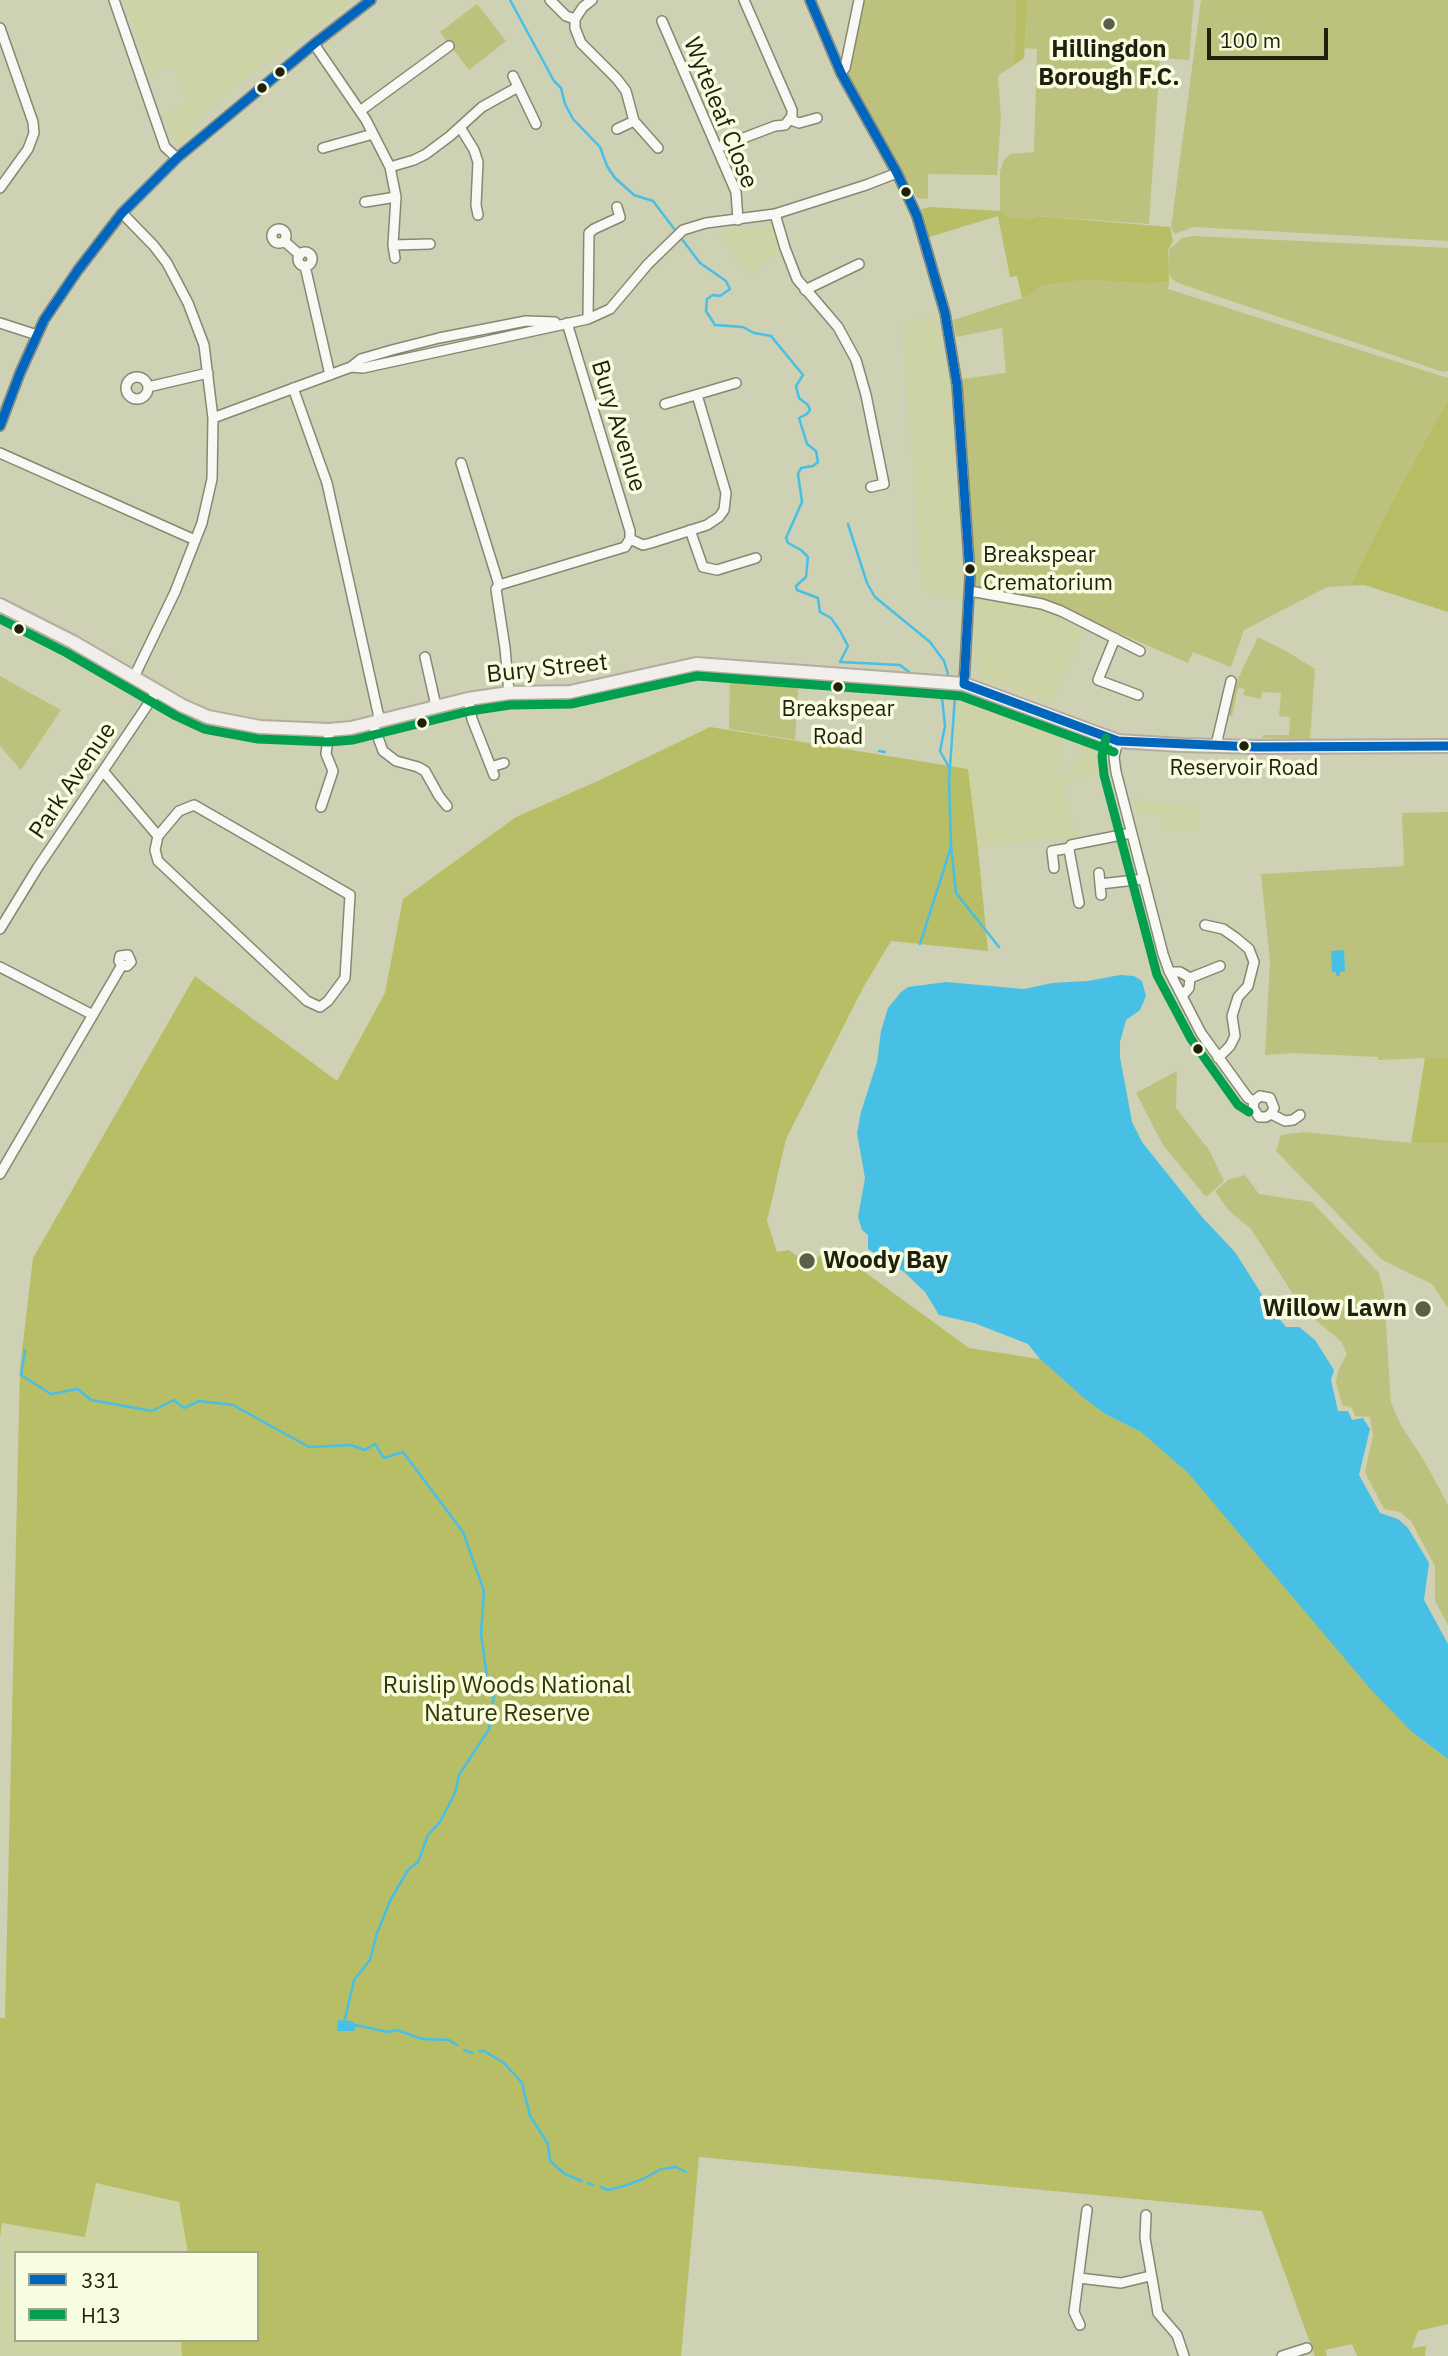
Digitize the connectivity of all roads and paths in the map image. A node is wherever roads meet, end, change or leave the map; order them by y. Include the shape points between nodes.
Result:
1 (114, 0) edge
2 (370, 0) edge
3 (550, 0) edge
4 (592, 0) edge
5 (744, 0) edge
6 (810, 0) edge
7 (859, 0) edge
8 (575, 19) junction
9 (662, 21) dead end
10 (0, 28) edge
11 (314, 44) junction
12 (449, 46) dead end
13 (841, 73) junction
14 (513, 76) dead end
15 (518, 87) junction
16 (360, 111) junction
17 (817, 118) dead end
18 (791, 120) junction
19 (634, 121) junction
20 (536, 124) dead end
21 (460, 127) junction
22 (618, 129) dead end
23 (373, 134) junction
24 (323, 148) dead end
25 (659, 148) dead end
26 (718, 148) junction
27 (177, 158) junction
28 (390, 167) junction
29 (897, 173) junction
30 (0, 188) edge
31 (396, 197) junction
32 (365, 202) dead end
33 (617, 207) dead end
34 (122, 214) junction
35 (775, 214) junction
36 (478, 215) dead end
37 (738, 220) junction
38 (284, 241) dead end
39 (430, 244) dead end
40 (393, 245) junction
41 (395, 258) dead end
42 (859, 264) dead end
43 (805, 290) junction
44 (588, 319) junction
45 (0, 323) edge
46 (567, 323) junction
47 (37, 335) junction
48 (428, 341) junction
49 (430, 352) junction
50 (351, 367) junction
51 (208, 373) junction
52 (330, 375) junction
53 (736, 383) dead end
54 (148, 387) dead end
55 (293, 388) junction
56 (697, 395) junction
57 (665, 404) dead end
58 (214, 418) junction
59 (0, 426) edge
60 (0, 453) edge
61 (461, 463) dead end
62 (871, 488) dead end
63 (690, 530) junction
64 (195, 540) junction
65 (631, 540) junction
66 (757, 558) dead end
67 (499, 585) junction
68 (970, 591) junction
69 (0, 606) edge
70 (1115, 638) junction
71 (1140, 651) dead end
72 (425, 657) dead end
73 (134, 677) junction
74 (1231, 681) dead end
75 (964, 684) junction
76 (157, 691) junction
77 (509, 693) junction
78 (1138, 695) dead end
79 (468, 699) junction
80 (436, 706) junction
81 (377, 723) junction
82 (329, 730) junction
83 (1118, 741) junction
84 (1216, 745) junction
85 (1448, 746) edge
86 (505, 763) dead end
87 (103, 771) junction
88 (321, 807) dead end
89 (449, 807) dead end
90 (1131, 832) junction
91 (158, 836) junction
92 (1070, 848) junction
93 (1054, 867) dead end
94 (1099, 873) dead end
95 (1144, 879) junction
96 (1079, 903) dead end
97 (1205, 925) dead end
98 (0, 929) edge
99 (122, 965) dead end
100 (1220, 966) dead end
101 (0, 967) edge
102 (1170, 972) junction
103 (1190, 978) junction
104 (1182, 996) junction
105 (93, 1015) junction
106 (1218, 1058) junction
107 (1254, 1101) junction
108 (1271, 1114) junction
109 (1300, 1115) dead end
110 (0, 1174) edge
111 (1087, 2210) dead end
112 (1146, 2215) dead end
113 (1150, 2276) junction
114 (1079, 2278) junction
115 (1080, 2325) dead end
116 (1307, 2348) dead end
117 (1184, 2356) edge
118 (1282, 2356) edge

1 - 27 street via 165,147
2 - 11 street
3 - 8 street
4 - 8 street
5 - 18 street via 792,110
6 - 13 street
7 - 13 street
8 - 19 street via 581,43 626,91
9 - 26 street, Wyteleaf Close
10 - 30 street via 34,133
11 - 16 street
11 - 27 street
12 - 16 street
13 - 29 street
14 - 15 street
15 - 20 street
15 - 21 street via 482,107
16 - 23 street
17 - 18 street
18 - 26 street
19 - 22 street
19 - 25 street
21 - 28 street via 426,154
21 - 36 street via 478,162
23 - 24 street
23 - 28 street
26 - 37 street, Wyteleaf Close via 736,192
27 - 34 street
28 - 31 street
29 - 35 street
29 - 68 street via 917,216 948,330 957,385
31 - 32 street
31 - 40 street
33 - 44 street via 620,217 589,233
34 - 47 street via 78,270
34 - 51 street via 154,246 177,280 204,345
35 - 37 street
35 - 43 street via 791,265
37 - 44 street via 681,231 610,309
38 - 52 street via 300,255 311,257 305,266
39 - 40 street
40 - 41 street
42 - 43 street
43 - 62 street via 838,327 859,370 884,484
44 - 46 street
45 - 47 street
46 - 48 street via 526,321
46 - 49 street
46 - 65 street, Bury Avenue
47 - 59 street
48 - 49 street
48 - 50 street via 361,359
49 - 50 street
50 - 52 street
51 - 54 street
51 - 58 street
52 - 55 street
53 - 56 street
55 - 58 street
55 - 81 street via 327,483
56 - 57 street
56 - 63 street via 726,501 714,521
58 - 64 street via 212,479
60 - 64 street
61 - 67 street
63 - 65 street via 643,545
63 - 66 street via 703,567 718,570
64 - 73 street
65 - 67 street via 625,547
67 - 77 street
68 - 70 street via 1042,604
68 - 75 street
69 - 73 main road, Bury Street
70 - 71 street
70 - 78 street via 1094,678
72 - 80 street
73 - 76 main road, Bury Street
74 - 84 street
75 - 77 main road, Bury Street via 696,664 570,692
75 - 83 main road, Bury Street
76 - 82 main road, Bury Street via 208,717 231,723
76 - 87 street, Park Avenue
77 - 79 main road, Bury Street
79 - 80 main road, Bury Street
79 - 86 street via 493,771
80 - 81 main road, Bury Street
81 - 82 main road, Bury Street
81 - 89 street via 383,751 425,771
82 - 88 street via 326,754 333,771
83 - 84 main road, Bury Street
83 - 90 street via 1116,772
84 - 85 main road, Bury Street
87 - 91 street
87 - 98 street, Park Avenue
90 - 92 street
90 - 95 street
91 - 91 street via 158,861 307,1001 320,1007 328,1001 345,978 350,895 194,805 179,811
92 - 93 street via 1052,851
92 - 96 street
94 - 95 street via 1100,890
95 - 102 street
97 - 106 street via 1236,937 1249,949 1254,962 1232,1016 1235,1036
99 - 105 street
100 - 103 street
101 - 105 street
102 - 103 street
102 - 104 street
103 - 104 street
104 - 106 street
105 - 110 street
106 - 107 street
107 - 108 street via 1256,1115
107 - 108 street via 1270,1098 1274,1104
108 - 109 street via 1284,1121
111 - 114 street
112 - 113 street
113 - 114 street via 1121,2283
113 - 117 street via 1158,2313 1177,2335
114 - 115 street via 1074,2312
116 - 118 street

